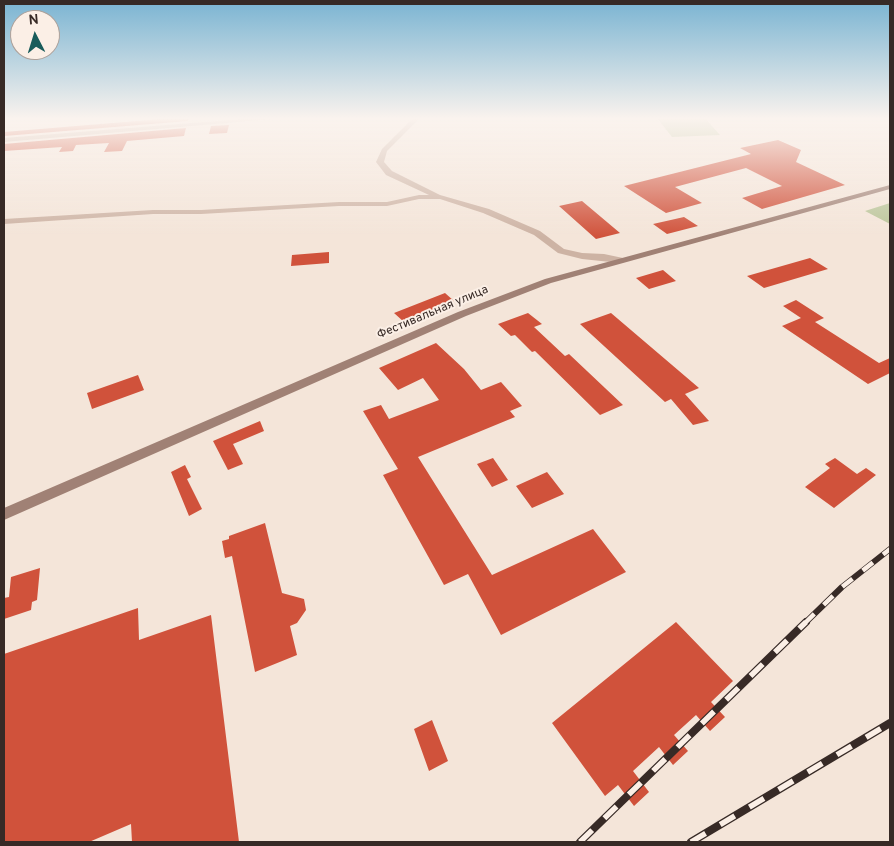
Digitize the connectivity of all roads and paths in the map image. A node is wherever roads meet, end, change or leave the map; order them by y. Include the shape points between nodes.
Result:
1 (382, 157) edge
2 (890, 187) edge
3 (441, 197) junction
4 (4, 222) edge
5 (620, 260) junction
6 (4, 514) edge

1 - 3 street via 380,162 389,173
2 - 5 main road, Фестивальная улица
3 - 4 street via 419,197 387,204 153,212
3 - 5 street via 486,211 537,233 560,251
5 - 6 main road, Фестивальная улица via 548,281 462,314

